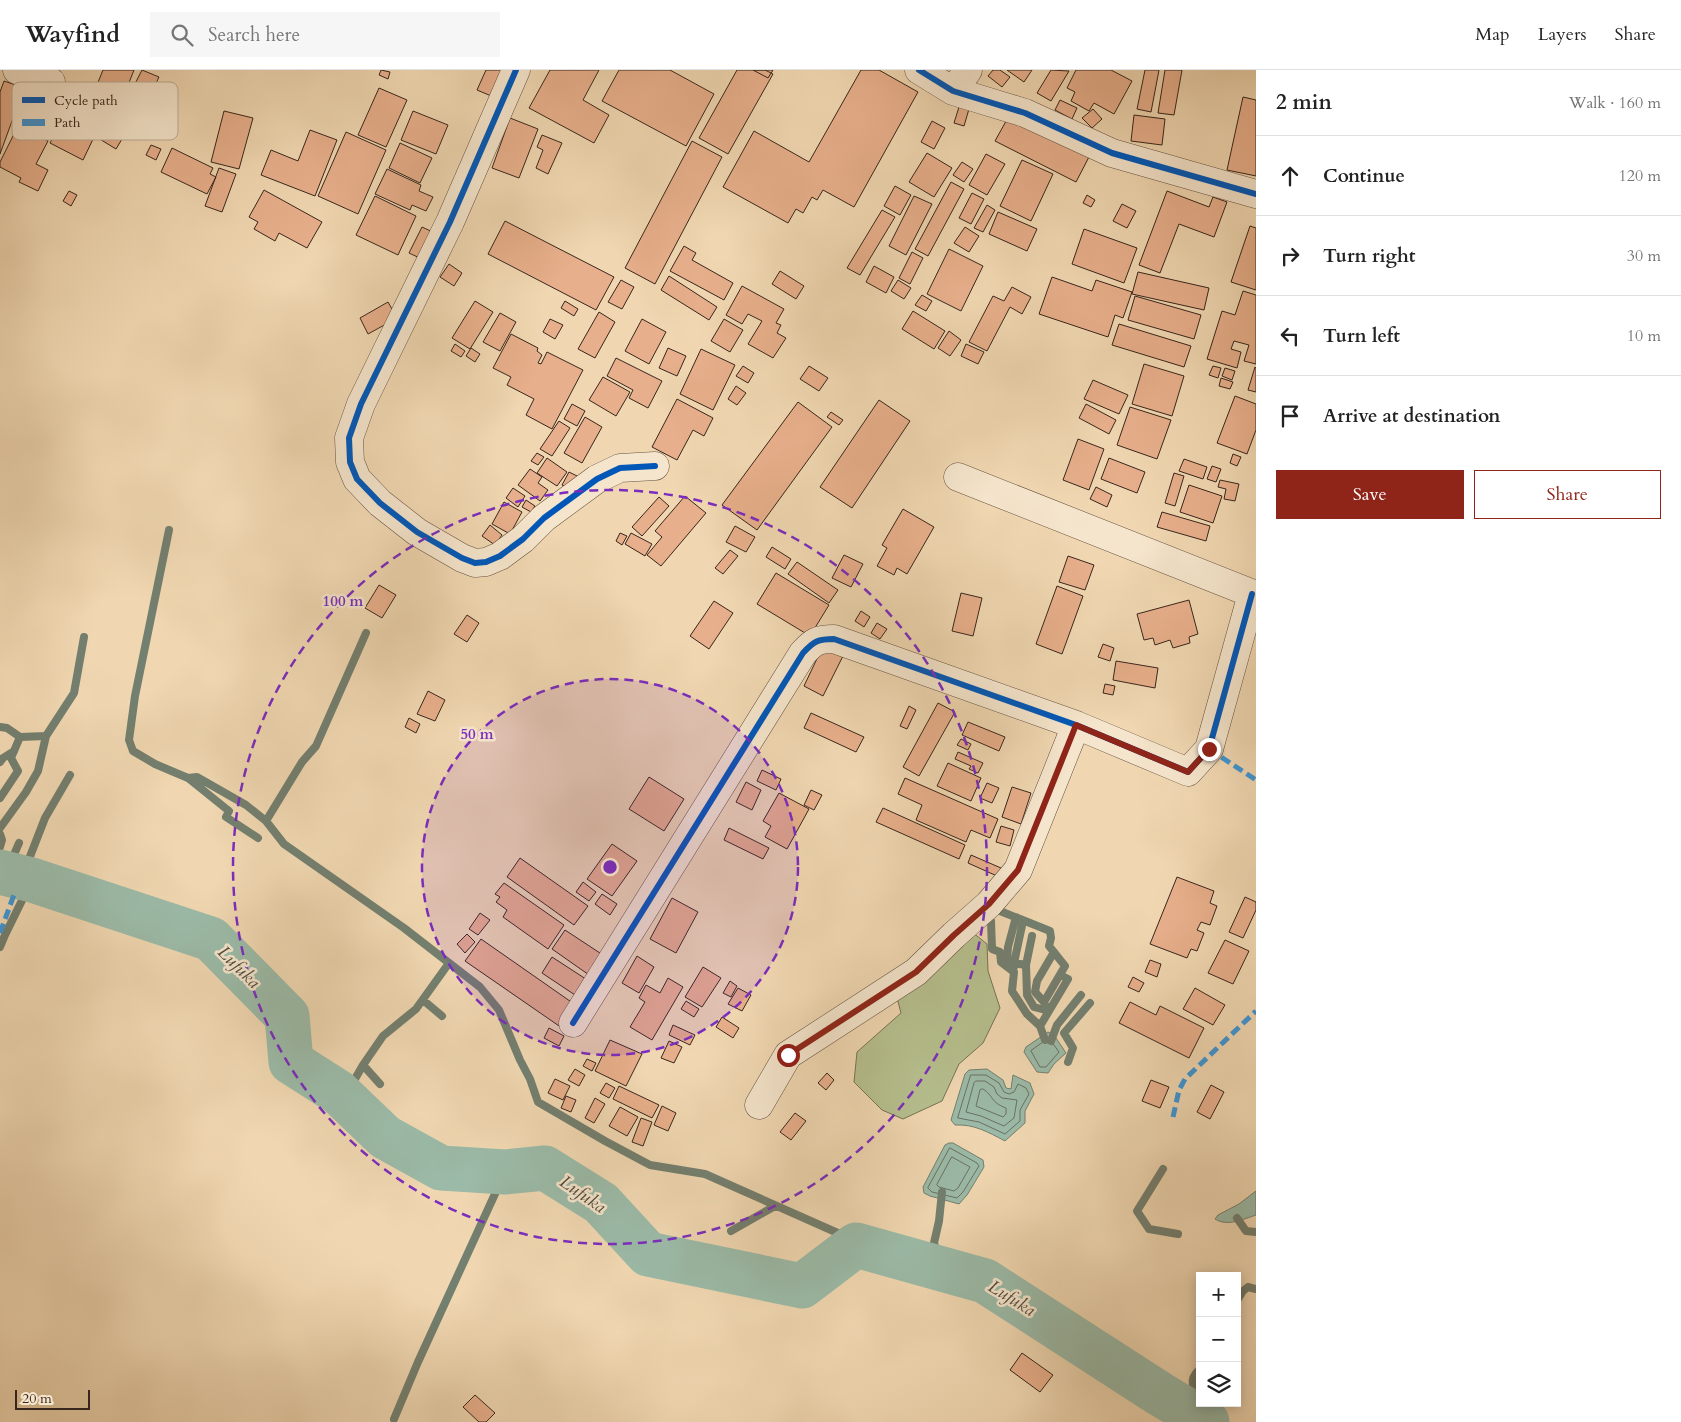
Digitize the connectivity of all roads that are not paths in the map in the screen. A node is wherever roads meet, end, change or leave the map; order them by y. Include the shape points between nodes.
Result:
1 (17, 70) edge
2 (516, 70) edge
3 (919, 70) edge
4 (961, 80) edge
5 (51, 82) dead end
6 (1256, 194) edge
7 (655, 466) dead end
8 (958, 477) dead end
9 (1254, 594) edge
10 (1076, 725) junction
11 (573, 1023) dead end
12 (759, 1105) dead end

1 - 5 street
2 - 7 street via 450,222 361,404 348,438 350,462 357,479 380,503 417,532 475,564 500,556 596,479 620,468
3 - 4 street
4 - 6 street via 1112,153
8 - 9 street
9 - 10 street via 1209,749 1188,772
10 - 11 street via 834,639 820,639 803,653
10 - 12 street via 1018,870 989,904 916,972 788,1055

